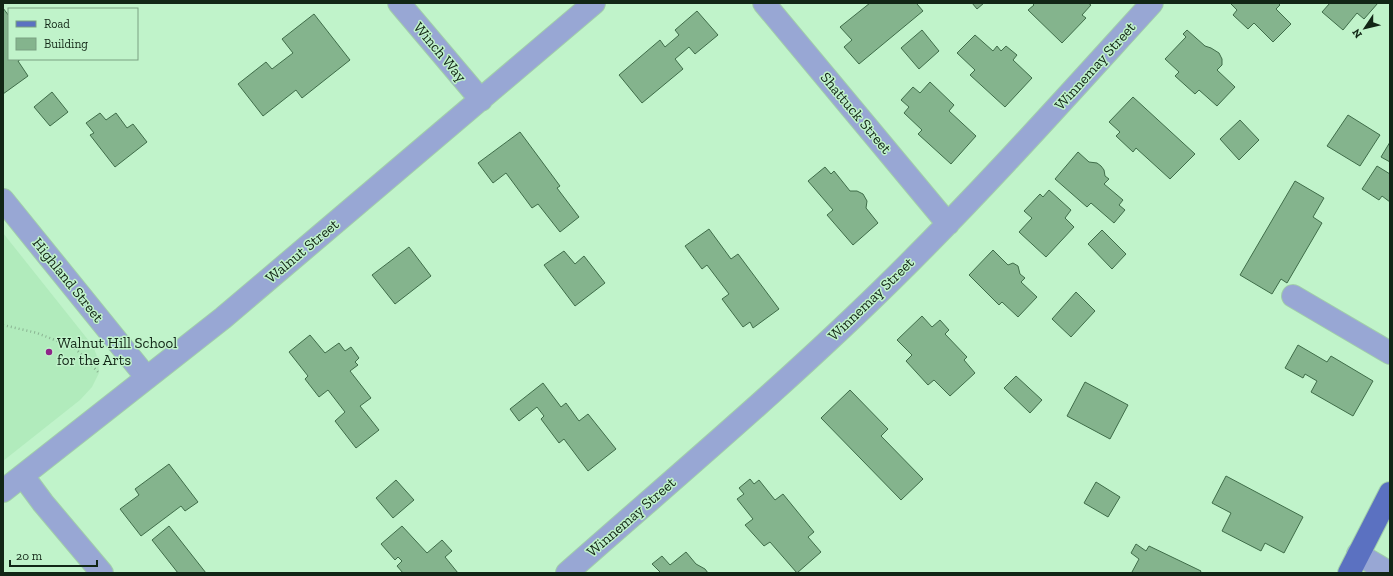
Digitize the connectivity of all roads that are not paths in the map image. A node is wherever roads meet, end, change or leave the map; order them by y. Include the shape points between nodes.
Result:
1 (399, 3) edge
2 (594, 3) edge
3 (764, 3) edge
4 (1152, 3) edge
5 (481, 100) junction
6 (3, 200) edge
7 (948, 224) junction
8 (1293, 296) dead end
9 (1390, 353) edge
10 (147, 378) junction
11 (23, 476) junction
12 (3, 491) edge
13 (1390, 493) edge
14 (1354, 564) edge
15 (102, 573) edge
16 (567, 573) edge
17 (1390, 573) edge

1 - 5 street, Winch Way
2 - 5 street, Walnut Street
3 - 7 street, Shattuck Street
4 - 7 street, Winnemay Street
5 - 10 street, Walnut Street via 223,318
6 - 10 street, Highland Street
7 - 16 street, Winnemay Street via 791,375
8 - 9 street
10 - 11 street, Walnut Street
11 - 12 street, Walnut Street
11 - 15 street
13 - 14 main road
14 - 17 street

